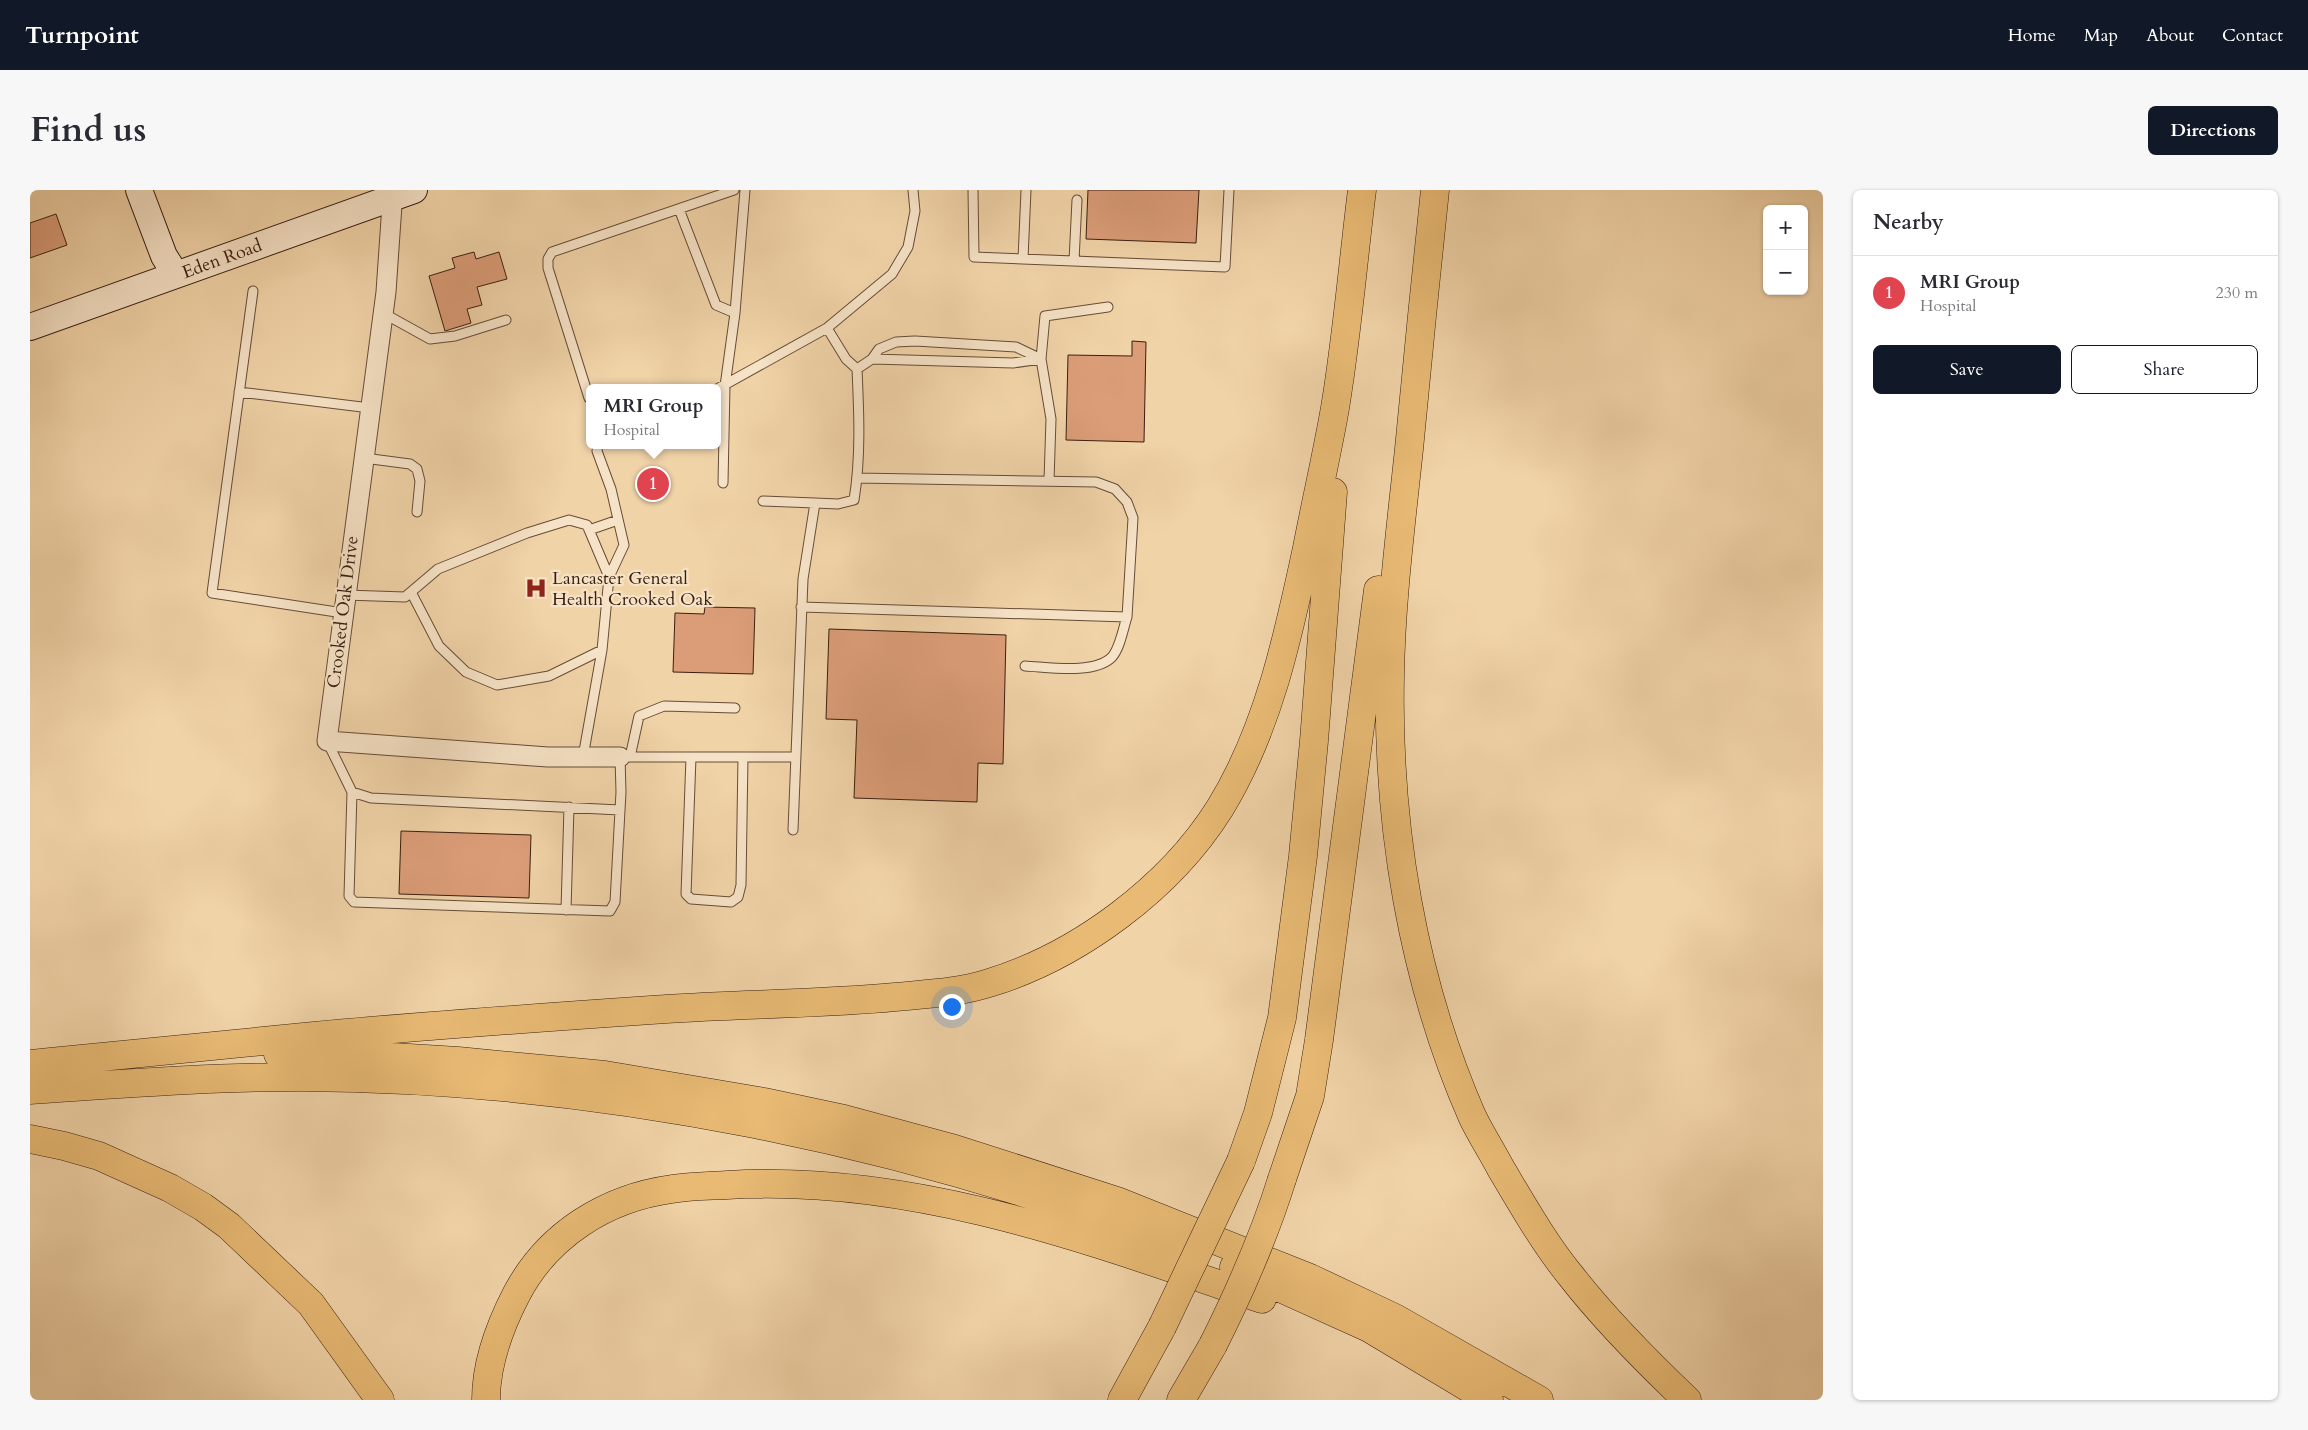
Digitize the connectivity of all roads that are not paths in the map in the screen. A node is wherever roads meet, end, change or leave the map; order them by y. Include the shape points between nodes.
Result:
1 (139, 190) edge
2 (734, 190) edge
3 (745, 190) edge
4 (913, 190) edge
5 (973, 190) edge
6 (1026, 190) edge
7 (1229, 190) edge
8 (1362, 190) edge
9 (1429, 190) edge
10 (1435, 190) edge
11 (400, 192) edge
12 (1077, 200) dead end
13 (679, 209) junction
14 (1023, 259) junction
15 (1074, 261) junction
16 (176, 275) junction
17 (253, 291) dead end
18 (1108, 307) dead end
19 (383, 313) junction
20 (735, 313) junction
21 (506, 320) dead end
22 (30, 327) edge
23 (828, 328) junction
24 (872, 359) junction
25 (1041, 359) junction
26 (857, 370) junction
27 (586, 388) edge
28 (721, 388) edge
29 (239, 392) junction
30 (1335, 405) junction
31 (370, 408) junction
32 (597, 449) edge
33 (364, 458) junction
34 (858, 478) junction
35 (1049, 480) junction
36 (723, 483) dead end
37 (763, 501) dead end
38 (815, 503) junction
39 (417, 512) dead end
40 (618, 520) junction
41 (589, 530) junction
42 (609, 577) junction
43 (411, 592) junction
44 (344, 604) junction
45 (801, 607) junction
46 (1127, 617) junction
47 (602, 650) junction
48 (1025, 666) dead end
49 (735, 708) dead end
50 (327, 742) junction
51 (583, 757) junction
52 (625, 757) junction
53 (691, 757) junction
54 (742, 757) junction
55 (796, 757) junction
56 (352, 792) junction
57 (569, 807) junction
58 (620, 810) junction
59 (793, 830) dead end
60 (566, 910) junction
61 (30, 1065) edge
62 (30, 1090) edge
63 (30, 1139) edge
64 (380, 1400) edge
65 (486, 1400) edge
66 (1122, 1400) edge
67 (1181, 1400) edge
68 (1489, 1400) edge
69 (1540, 1400) edge
70 (1687, 1400) edge

1 - 16 street via 164,256
2 - 13 lane
3 - 20 lane
4 - 23 lane via 915,211 908,247 892,274
5 - 14 lane via 974,257
6 - 14 lane
7 - 15 lane via 1225,267
8 - 30 highway
9 - 67 highway, bridge via 1310,1096 1251,1264 1214,1345
10 - 70 highway via 1394,589 1390,677 1391,756 1397,821 1420,960 1444,1042 1473,1118 1518,1199 1570,1275 1621,1335
11 - 16 street, Eden Road
11 - 19 street, Crooked Oak Drive
12 - 15 lane
13 - 20 lane via 716,305
13 - 27 lane via 552,252 548,259 548,268
14 - 15 lane
16 - 22 street, Eden Road
17 - 29 lane
18 - 25 lane via 1046,314
19 - 21 lane via 430,339 455,336
19 - 31 street, Crooked Oak Drive
20 - 28 lane
23 - 26 lane via 846,359
23 - 28 lane
24 - 25 lane via 1013,363
24 - 25 lane via 879,349 896,342 915,341 1016,347
24 - 26 lane
25 - 35 lane via 1051,419
26 - 34 lane
28 - 36 lane
29 - 31 lane
29 - 44 lane via 212,594
30 - 61 highway via 1298,591 1280,663 1240,772 1191,850 1115,918 1055,956 986,984 941,993 867,1000 673,1008 317,1035
30 - 66 highway, bridge via 1333,486 1314,741 1282,1018 1258,1113 1241,1161 1162,1327
31 - 33 street, Crooked Oak Drive
32 - 40 lane
33 - 39 lane via 410,464 417,470 420,482
33 - 44 street, Crooked Oak Drive
34 - 35 lane
34 - 38 lane via 854,500 838,504
35 - 46 lane via 1096,482 1115,489 1127,502 1133,518
37 - 38 lane
38 - 45 lane
40 - 41 lane
40 - 42 lane via 624,545
41 - 42 lane
41 - 43 lane via 587,525 570,520 528,533 438,569
42 - 47 lane
43 - 44 lane via 405,596
43 - 47 lane via 439,646 466,672 497,685 549,676
44 - 50 street, Crooked Oak Drive
45 - 46 lane
45 - 55 lane
46 - 48 lane via 1112,657 1099,665 1078,669
47 - 51 lane
49 - 52 lane via 664,706 639,716
50 - 51 street via 454,752
50 - 56 lane
51 - 52 street
52 - 53 lane
52 - 58 lane
53 - 54 lane
53 - 54 lane via 686,894 691,899 731,902 738,897 741,885
54 - 55 lane
55 - 59 lane
56 - 57 lane via 371,798
56 - 60 lane via 349,896 354,902
57 - 58 lane
57 - 60 lane
58 - 60 lane via 615,902 610,912
61 - 69 highway via 256,1054 458,1061 605,1075 844,1119 1076,1187 1291,1271 1395,1318
62 - 68 highway via 224,1078 380,1080 617,1100 787,1130 1016,1189 1105,1218 1215,1260 1369,1328
63 - 64 highway via 99,1156 170,1188 210,1212 256,1250 311,1304
65 - 68 highway via 490,1361 507,1312 520,1288 553,1245 585,1219 628,1199 673,1188 790,1183 890,1192 978,1210 1101,1244 1275,1303 1348,1332

